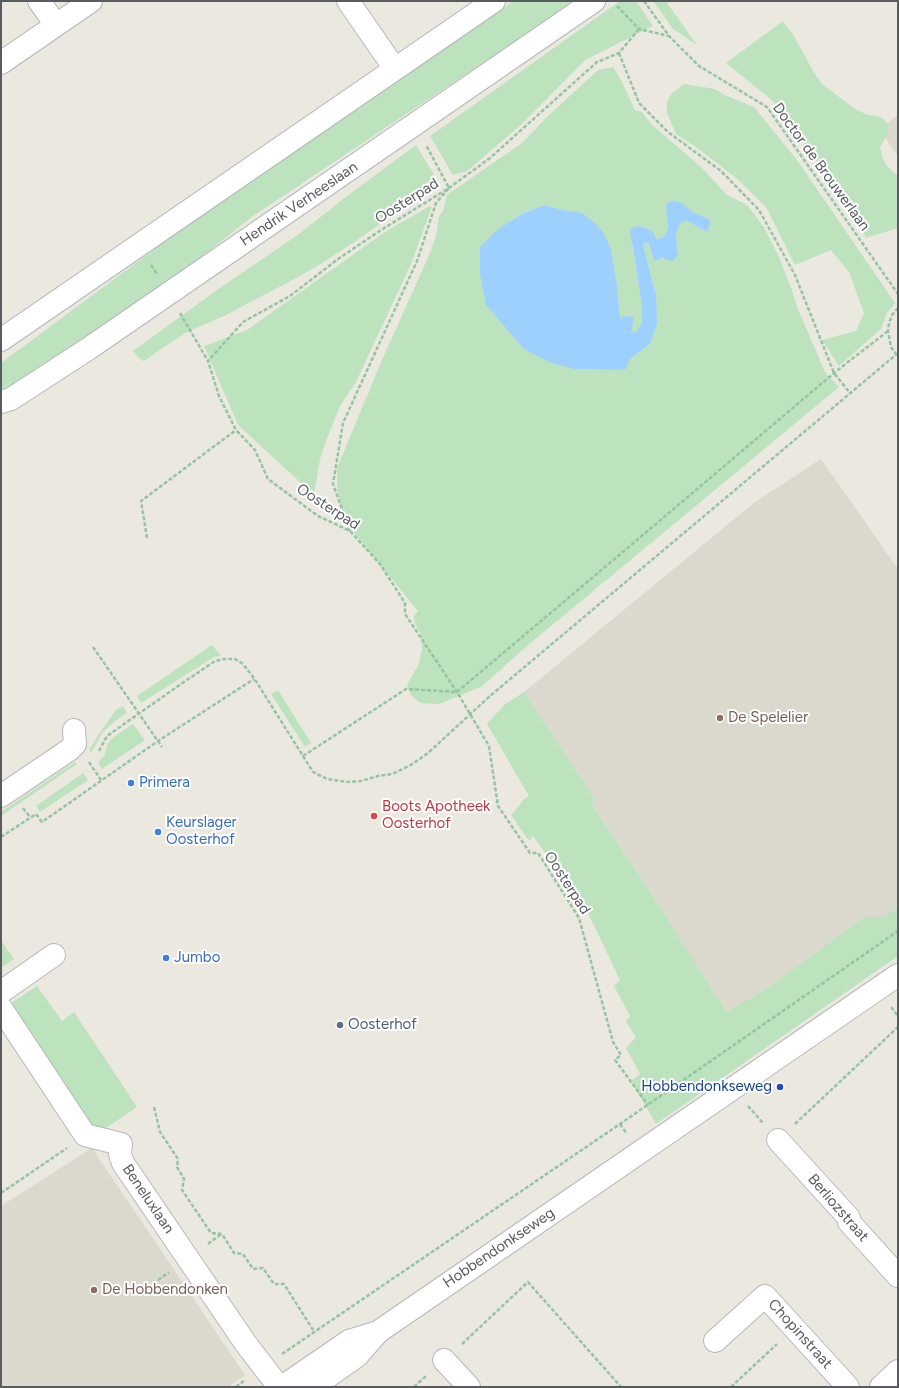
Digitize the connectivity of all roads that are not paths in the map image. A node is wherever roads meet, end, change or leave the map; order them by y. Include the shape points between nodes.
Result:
1 (39, 1) edge
2 (91, 1) edge
3 (348, 1) edge
4 (494, 1) edge
5 (594, 1) edge
6 (56, 25) junction
7 (1, 63) edge
8 (395, 69) junction
9 (1, 340) edge
10 (1, 402) edge
11 (74, 730) dead end
12 (1, 796) edge
13 (54, 955) dead end
14 (898, 975) edge
15 (1, 1005) edge
16 (778, 1140) road end
17 (898, 1276) edge
18 (378, 1332) junction
19 (715, 1341) dead end
20 (444, 1360) road end
21 (898, 1371) edge
22 (281, 1387) edge
23 (313, 1387) edge
24 (469, 1387) edge
25 (848, 1387) edge
26 (881, 1387) edge

1 - 6 street
2 - 6 street
3 - 8 street
4 - 8 street
5 - 10 street, Hendrik Verheeslaan via 88,349
6 - 7 street
8 - 9 street
11 - 12 street via 75,744 69,750
13 - 15 street
14 - 18 street, Hobbendonkseweg
15 - 22 street, Beneluxlaan via 85,1135 121,1144 120,1154 123,1163 246,1344
16 - 17 street, Berliozstraat
18 - 22 street, Hobbendonkseweg via 349,1341
18 - 23 street, Hobbendonkseweg via 357,1356
19 - 25 street, Chopinstraat via 765,1296
20 - 24 street
21 - 26 street

